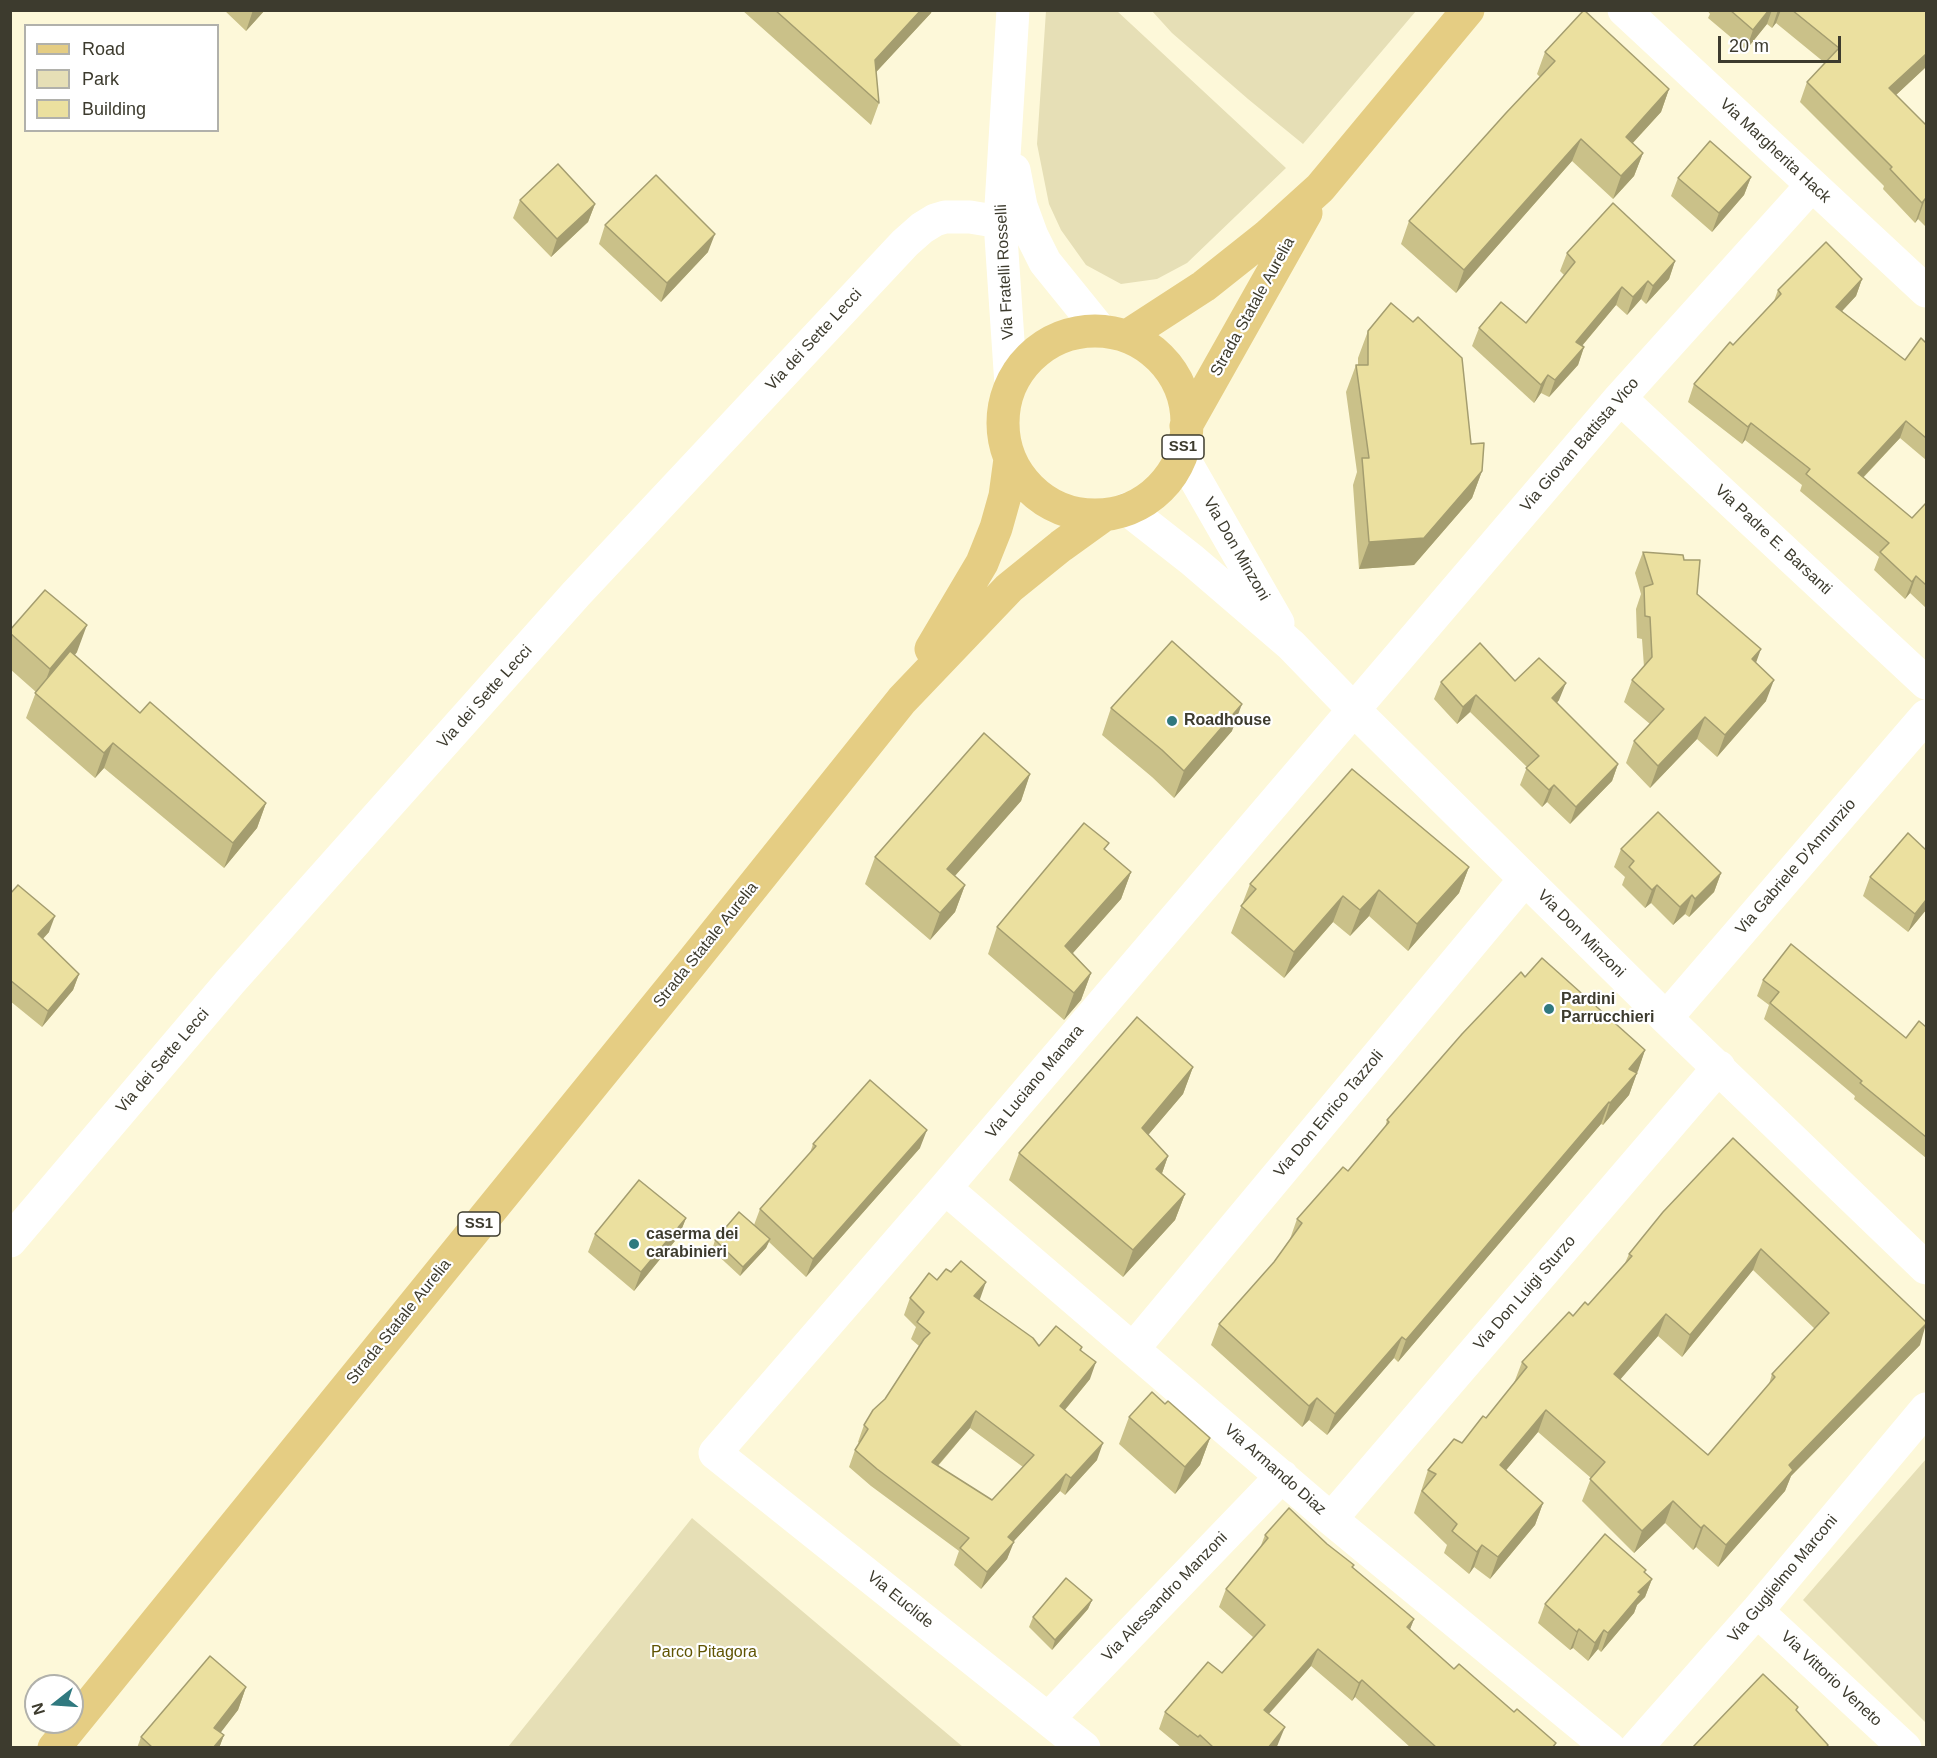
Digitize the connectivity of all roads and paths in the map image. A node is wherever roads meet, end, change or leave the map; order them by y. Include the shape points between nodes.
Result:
1 (1014, 10) edge
2 (1467, 10) edge
3 (1624, 10) edge
4 (1007, 123) junction
5 (1812, 185) junction
6 (1320, 188) junction
7 (1000, 222) junction
8 (1926, 291) edge
9 (1113, 333) junction
10 (1011, 385) junction
11 (1620, 398) junction
12 (1184, 440) junction
13 (1010, 459) junction
14 (1115, 512) junction
15 (1291, 645) junction
16 (1926, 683) edge
17 (902, 700) junction
18 (1353, 709) junction
19 (1926, 716) edge
20 (1525, 879) junction
21 (1666, 1018) junction
22 (1719, 1067) junction
23 (945, 1188) junction
24 (10, 1241) edge
25 (1926, 1268) edge
26 (1133, 1349) junction
27 (1926, 1409) edge
28 (715, 1453) joint
29 (1282, 1476) junction
30 (1331, 1519) junction
31 (1757, 1611) junction
32 (1049, 1718) junction
33 (54, 1748) edge
34 (1084, 1748) edge
35 (1609, 1748) edge
36 (1636, 1748) edge
37 (1905, 1748) edge

1 - 4 street, Via Fratelli Rosselli
2 - 6 main road, Strada Statale Aurelia / SS1
3 - 5 street, Via Margherita Hack
4 - 7 street, Via Fratelli Rosselli
4 - 9 street, Via Fratelli Rosselli via 1021,206 1045,262
5 - 8 street, Via Margherita Hack
5 - 11 street, Via Giovan Battista Vico
6 - 9 main road, Strada Statale Aurelia / SS1 via 1204,286
6 - 12 main road, Strada Statale Aurelia / SS1
7 - 10 street, Via Fratelli Rosselli
7 - 24 street, Via dei Sette Lecci via 945,217 922,228 905,243 576,594 231,982
9 - 10 main road, SS1 via 1081,332 1047,344 1032,355
9 - 12 main road, SS1 via 1144,345 1171,372 1186,407
10 - 13 main road, SS1 via 1003,414
11 - 16 street, Via Padre E. Barsanti
11 - 18 street, Via Giovan Battista Vico
12 - 14 main road, SS1 via 1173,471 1160,488 1145,500
12 - 15 street, Via Don Minzoni
13 - 14 main road, SS1 via 1019,476 1048,503 1084,515
13 - 17 main road, Strada Statale Aurelia / SS1 via 1005,496 982,563
14 - 15 street, Via Don Minzoni via 1192,560
14 - 17 main road, Strada Statale Aurelia / SS1 via 1061,546 1009,588
15 - 18 street, Via Don Minzoni
17 - 33 main road, Strada Statale Aurelia / SS1
18 - 20 street, Via Don Minzoni
18 - 23 street, Via Luciano Manara
19 - 21 street, Via Gabriele D'Annunzio
20 - 21 street, Via Don Minzoni
20 - 26 street, Via Don Enrico Tazzoli
21 - 22 street, Via Don Minzoni
22 - 25 street, Via Don Minzoni
22 - 30 street, Via Don Luigi Sturzo
23 - 26 street, Via Armando Diaz
23 - 28 street, Via Luciano Manara
26 - 29 street, Via Armando Diaz
27 - 31 street, Via Guglielmo Marconi
28 - 32 street, Via Euclide
29 - 30 street, Via Armando Diaz
29 - 32 street, Via Alessandro Manzoni
30 - 35 street, Via Armando Diaz
31 - 36 street, Via Guglielmo Marconi
31 - 37 street, Via Vittorio Veneto
32 - 34 street, Via Euclide

